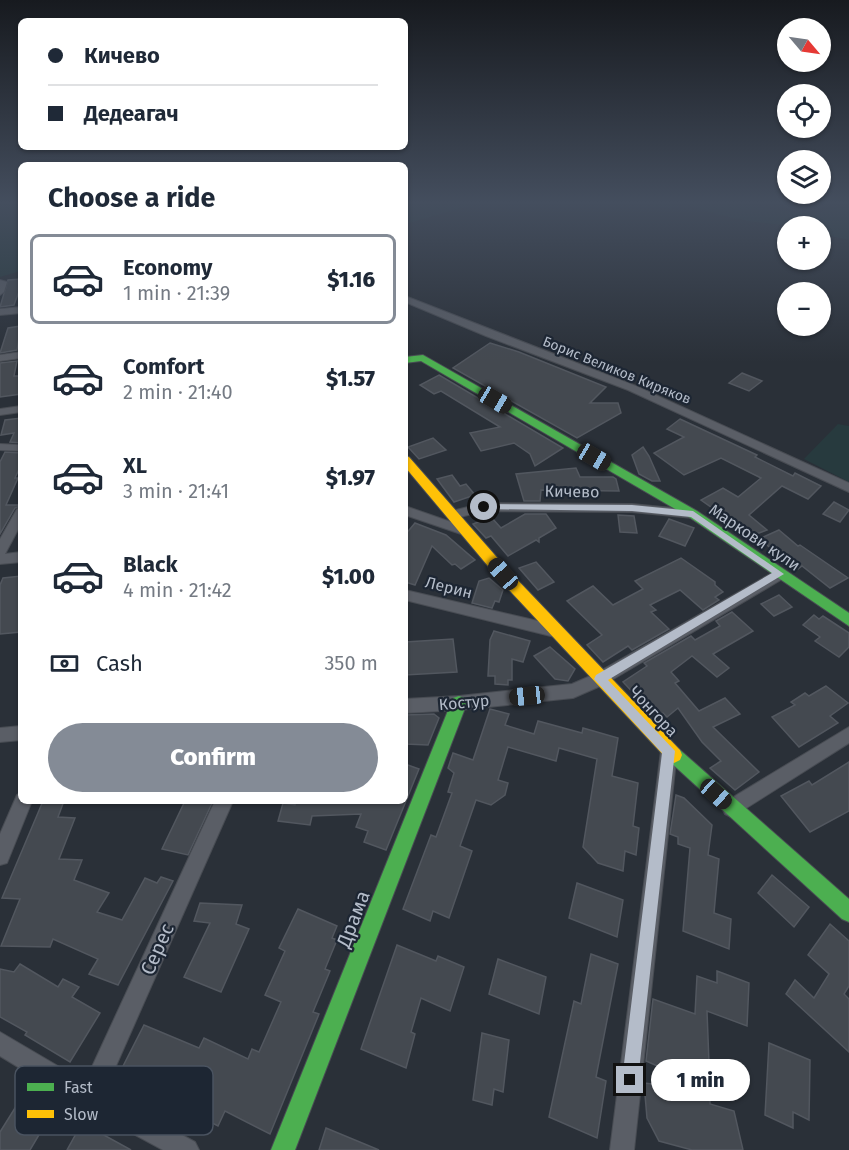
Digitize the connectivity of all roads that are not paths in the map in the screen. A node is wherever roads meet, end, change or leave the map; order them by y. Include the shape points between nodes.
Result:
1 (3, 282) dead end
2 (0, 292) edge
3 (408, 300) edge
4 (18, 310) edge
5 (0, 312) edge
6 (18, 355) edge
7 (0, 358) edge
8 (408, 360) edge
9 (18, 410) edge
10 (0, 412) edge
11 (0, 447) edge
12 (18, 448) edge
13 (408, 464) edge
14 (849, 488) edge
15 (408, 511) edge
16 (693, 514) junction
17 (452, 515) junction
18 (18, 518) edge
19 (467, 532) junction
20 (0, 551) edge
21 (18, 557) edge
22 (0, 559) edge
23 (779, 574) junction
24 (408, 596) edge
25 (849, 620) edge
26 (555, 631) junction
27 (600, 679) junction
28 (459, 703) junction
29 (408, 706) edge
30 (18, 733) edge
31 (849, 734) edge
32 (0, 735) edge
33 (669, 751) junction
34 (22, 804) edge
35 (223, 804) edge
36 (731, 808) junction
37 (0, 856) edge
38 (849, 912) edge
39 (0, 1043) edge
40 (38, 1066) edge
41 (104, 1066) edge
42 (159, 1135) edge
43 (187, 1150) edge
44 (283, 1150) edge
45 (622, 1150) edge

1 - 2 street
3 - 14 street, Борис Великов Киряков via 632,388
4 - 5 street
6 - 7 street
8 - 16 street, Маркови кули via 423,358
9 - 10 street
11 - 12 street
13 - 17 street, Чонгора
15 - 19 street
16 - 17 street, Кичево via 632,508 484,507
16 - 23 street, Маркови кули
17 - 19 street, Чонгора
18 - 20 street
19 - 26 street, Чонгора
21 - 22 street
23 - 25 street, Маркови кули
23 - 27 street, Костур
24 - 26 street, Лерин
26 - 27 street, Чонгора
27 - 28 street, Костур via 573,691
27 - 33 street, Чонгора
28 - 29 street, Костур
28 - 44 street, Драма
30 - 32 street
31 - 36 street
33 - 36 street, Чонгора
33 - 45 street
34 - 37 street
35 - 41 street, Серес
36 - 38 street, Чонгора
39 - 40 street
42 - 43 street

